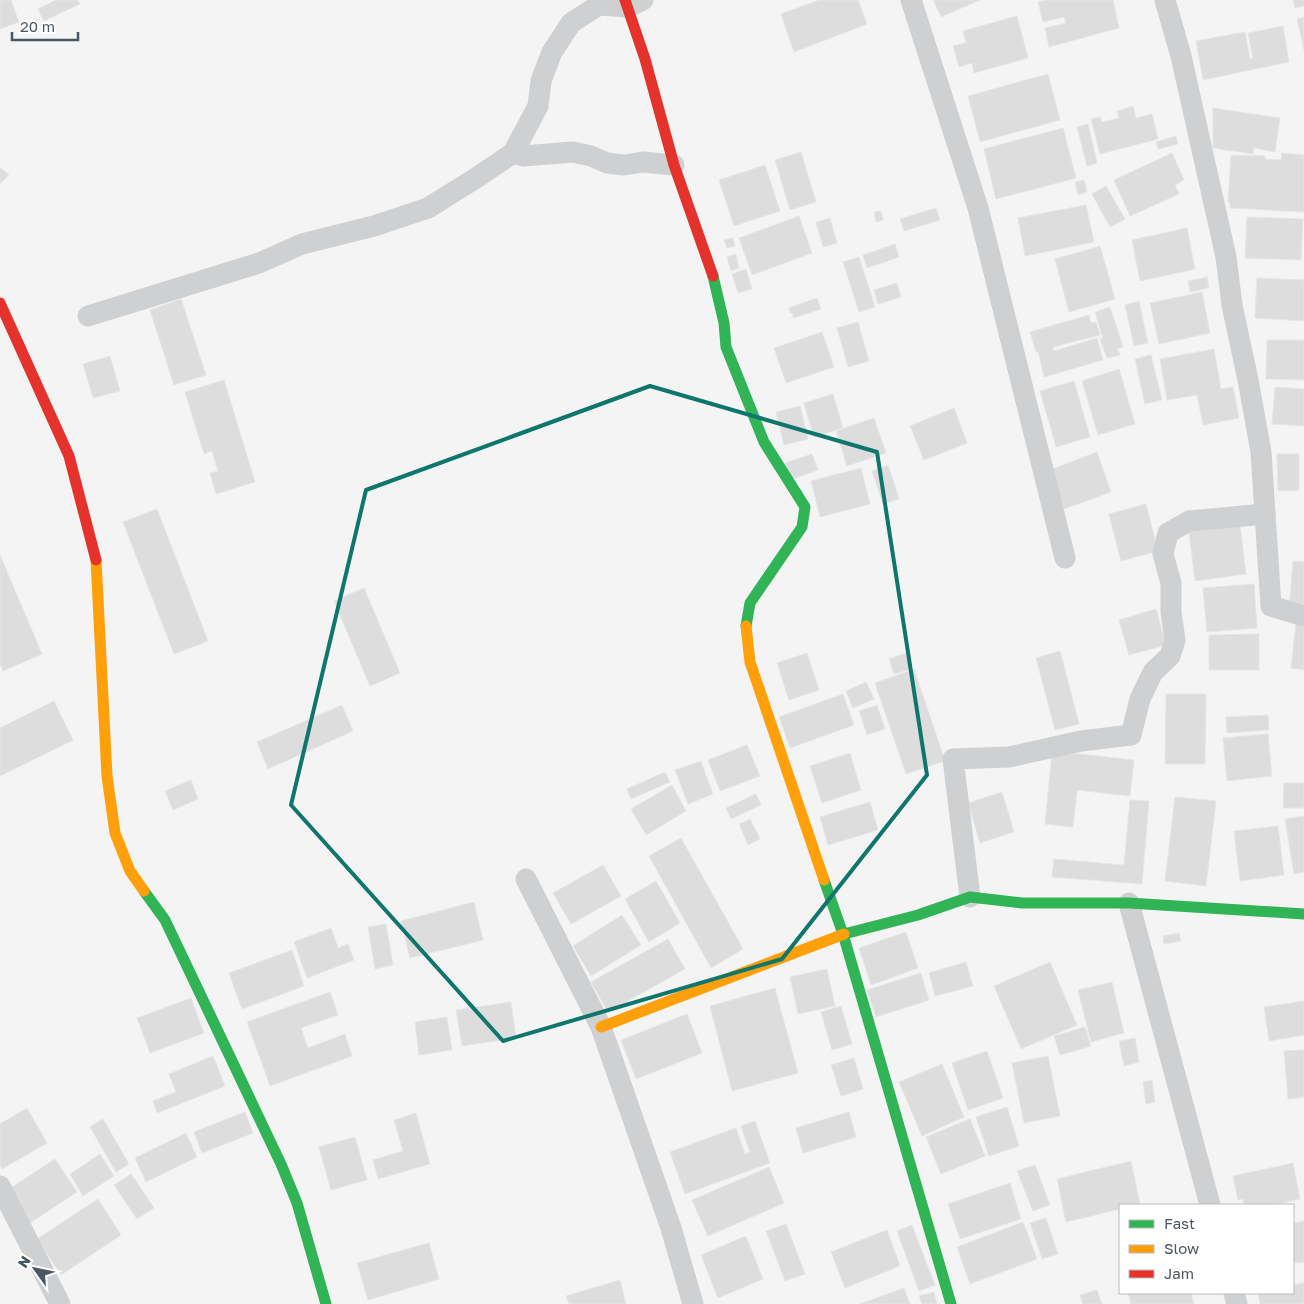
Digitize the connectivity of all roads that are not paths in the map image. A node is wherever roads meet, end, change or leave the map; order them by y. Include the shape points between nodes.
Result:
1 (911, 0) edge
2 (1165, 0) edge
3 (632, 2) edge
4 (513, 153) junction
5 (674, 165) junction
6 (0, 303) edge
7 (88, 316) dead end
8 (1265, 514) junction
9 (1065, 558) dead end
10 (1304, 616) edge
11 (526, 879) dead end
12 (970, 897) junction
13 (1129, 903) junction
14 (1304, 914) edge
15 (843, 934) junction
16 (601, 1027) junction
17 (0, 1186) edge
18 (1210, 1204) edge
19 (60, 1304) edge
20 (326, 1304) edge
21 (693, 1304) edge
22 (951, 1304) edge

1 - 9 street via 978,208
2 - 8 street via 1181,56 1226,257 1232,305 1262,452
3 - 4 street via 599,5 571,23 552,52 541,81 538,106
3 - 5 street
4 - 5 street via 523,156 573,152 624,165 644,162
4 - 7 street via 428,208 302,244 259,263
5 - 15 street via 716,286 726,347 764,442 804,507 802,527 750,603 746,625 750,662
6 - 20 street via 69,456 97,564 107,776 115,833 130,871 165,920 281,1164 297,1203
8 - 10 street via 1271,606
8 - 12 street via 1189,521 1168,533 1163,554 1171,583 1174,640 1170,656 1153,672 1140,699 1131,735 1009,757 953,759
11 - 16 street
12 - 13 street via 1022,903
12 - 15 street via 918,915
13 - 14 street
13 - 18 street
15 - 16 street
15 - 22 street
16 - 21 street via 671,1228
17 - 19 street

